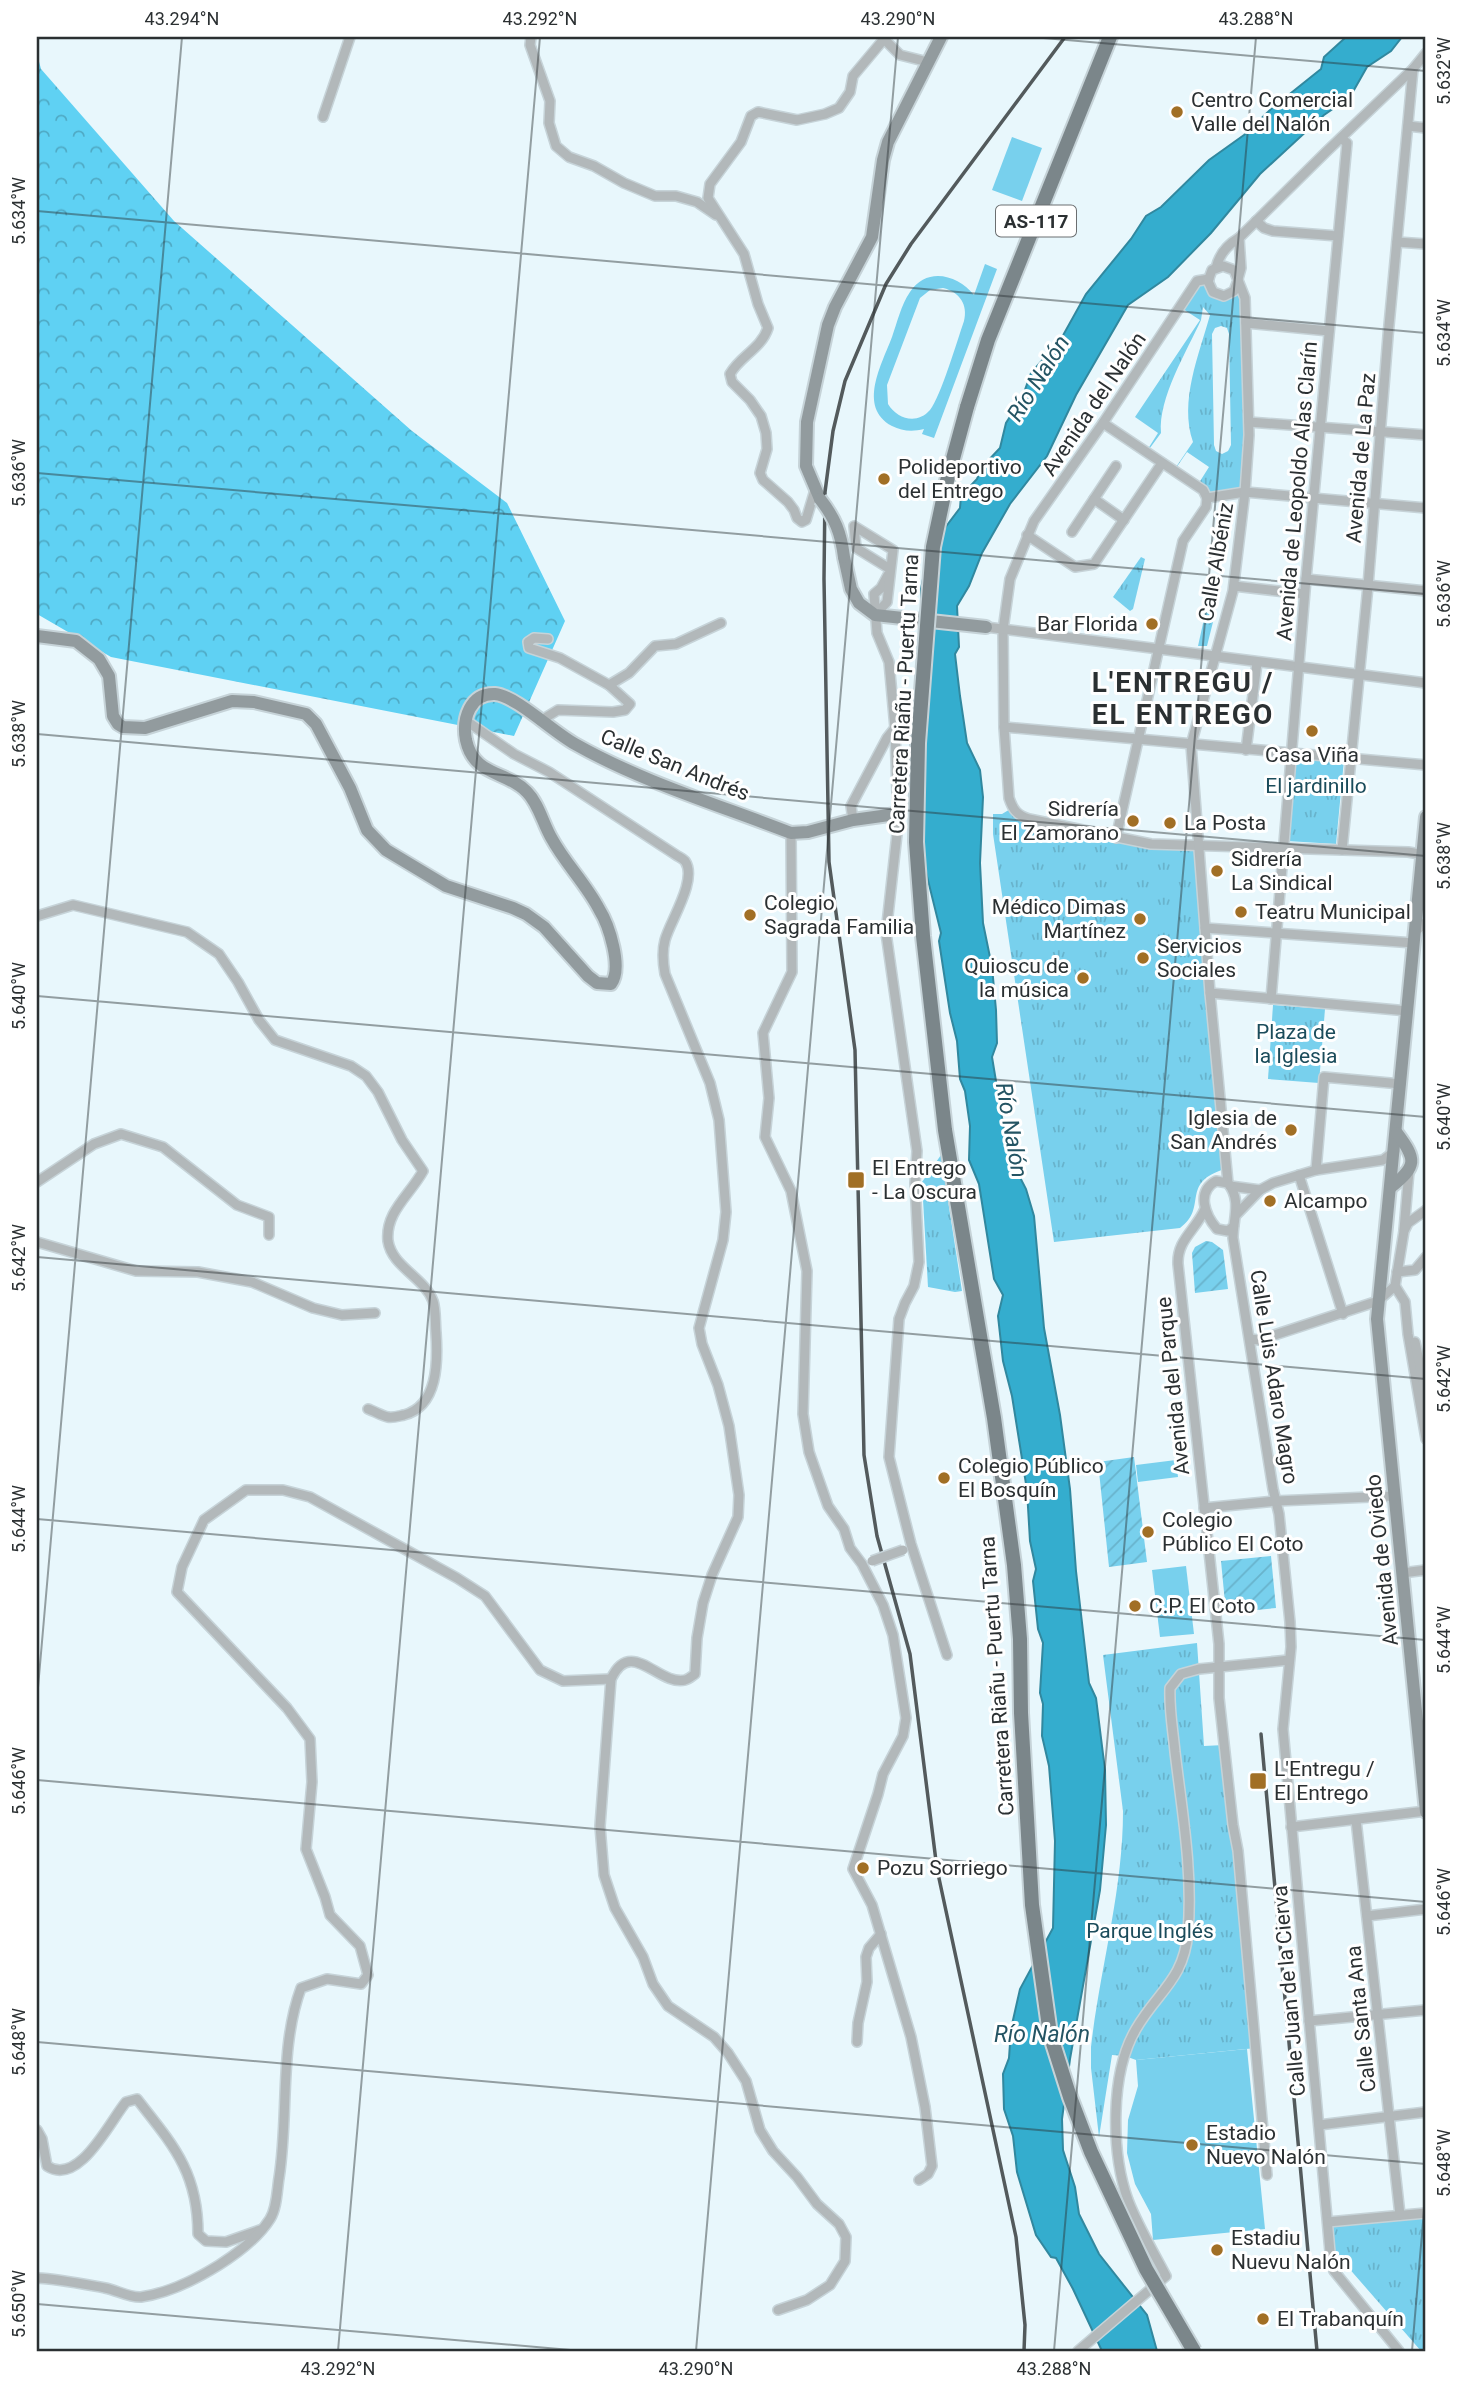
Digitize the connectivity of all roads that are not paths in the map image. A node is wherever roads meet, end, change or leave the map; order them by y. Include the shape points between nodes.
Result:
1 (350, 37) edge
2 (531, 37) edge
3 (941, 37) edge
4 (1110, 37) edge
5 (1426, 53) edge
6 (928, 62) junction
7 (1413, 69) junction
8 (323, 117) dead end
9 (1408, 126) junction
10 (1426, 128) edge
11 (1341, 138) junction
12 (718, 216) junction
13 (1256, 221) junction
14 (1338, 236) junction
15 (1239, 238) junction
16 (1397, 242) junction
17 (1426, 244) edge
18 (1216, 268) junction
19 (1209, 279) junction
20 (1238, 279) junction
21 (1246, 323) junction
22 (1329, 331) junction
23 (1249, 422) junction
24 (1103, 423) junction
25 (1320, 427) junction
26 (1381, 431) junction
27 (1426, 435) edge
28 (1162, 463) junction
29 (1116, 466) dead end
30 (1245, 492) junction
31 (817, 494) junction
32 (1207, 498) junction
33 (1314, 498) junction
34 (1094, 499) junction
35 (1375, 503) junction
36 (1426, 508) edge
37 (1124, 520) junction
38 (1072, 532) dead end
39 (1027, 535) junction
40 (889, 572) junction
41 (1306, 579) junction
42 (1234, 586) junction
43 (1368, 586) junction
44 (1426, 591) edge
45 (1304, 594) junction
46 (874, 615) junction
47 (722, 623) dead end
48 (986, 627) joint
49 (1003, 630) junction
50 (37, 636) edge
51 (548, 639) dead end
52 (1158, 650) junction
53 (1216, 656) junction
54 (1257, 663) junction
55 (1299, 668) junction
56 (1358, 674) junction
57 (1426, 683) edge
58 (609, 685) junction
59 (465, 720) junction
60 (540, 721) junction
61 (1004, 727) junction
62 (895, 728) junction
63 (1138, 740) junction
64 (1191, 745) junction
65 (1246, 750) junction
66 (1292, 754) junction
67 (1350, 759) junction
68 (1426, 765) edge
69 (896, 814) junction
70 (1426, 817) edge
71 (853, 820) junction
72 (791, 832) junction
73 (1116, 838) junction
74 (1199, 847) junction
75 (1282, 849) junction
76 (1342, 850) junction
77 (1424, 855) edge
78 (37, 916) edge
79 (1426, 922) edge
80 (1205, 928) junction
81 (1275, 932) junction
82 (1415, 938) junction
83 (1210, 993) junction
84 (1271, 999) junction
85 (1408, 1011) junction
86 (1401, 1084) junction
87 (1396, 1133) junction
88 (1395, 1151) junction
89 (1409, 1151) junction
90 (1225, 1169) junction
91 (1316, 1170) junction
92 (1409, 1171) junction
93 (1299, 1175) junction
94 (1216, 1181) junction
95 (37, 1182) edge
96 (1229, 1185) junction
97 (1391, 1187) junction
98 (1260, 1190) junction
99 (1205, 1209) junction
100 (1426, 1210) edge
101 (1237, 1214) junction
102 (1217, 1229) junction
103 (1404, 1231) junction
104 (1192, 1232) junction
105 (1232, 1232) junction
106 (270, 1235) dead end
107 (37, 1242) edge
108 (1426, 1257) edge
109 (1397, 1272) junction
110 (1395, 1286) junction
111 (1378, 1302) junction
112 (374, 1312) dead end
113 (1343, 1314) junction
114 (1411, 1335) junction
115 (1250, 1339) junction
116 (1426, 1343) edge
117 (1426, 1395) edge
118 (369, 1409) dead end
119 (1426, 1439) edge
120 (1394, 1496) junction
121 (1276, 1501) junction
122 (1204, 1508) junction
123 (907, 1547) junction
124 (862, 1564) junction
125 (1426, 1570) edge
126 (1402, 1573) junction
127 (1291, 1647) joint
128 (947, 1655) dead end
129 (1289, 1660) junction
130 (1219, 1666) junction
131 (611, 1679) junction
132 (1422, 1733) edge
133 (1426, 1812) edge
134 (1356, 1820) junction
135 (1291, 1827) junction
136 (1426, 1909) edge
137 (1367, 1916) junction
138 (881, 1934) junction
139 (1426, 2010) edge
140 (1378, 2015) junction
141 (1309, 2021) junction
142 (857, 2042) dead end
143 (1426, 2112) edge
144 (1389, 2117) junction
145 (1319, 2125) junction
146 (37, 2130) edge
147 (1267, 2175) dead end
148 (919, 2180) dead end
149 (1426, 2213) edge
150 (1400, 2215) junction
151 (1328, 2222) junction
152 (261, 2230) junction
153 (37, 2278) edge
154 (778, 2310) dead end
155 (1081, 2348) edge
156 (1194, 2351) edge
157 (1399, 2351) edge

1 - 8 street
2 - 12 street via 550,101 549,123 556,146 624,183 655,196 697,202
3 - 6 street
4 - 156 main road, Carretera Riañu - Puertu Tarna / AS-117, bridge via 988,340 947,481 933,547 918,743 916,842 945,1130 1014,1565 1032,1905 1050,2034 1091,2152 1146,2269
5 - 7 street
6 - 12 street via 900,55 884,39 853,76 850,92 839,108 797,120 758,112 751,116 741,142 710,184 708,198
6 - 31 street via 888,142 873,237 828,325 805,442 806,466
7 - 9 street, Avenida de La Paz
7 - 11 street
9 - 10 street
9 - 16 street, Avenida de La Paz
11 - 13 street
11 - 14 street, Avenida de Leopoldo Alas Clarín via 1346,143
12 - 31 street via 744,254 768,328 730,374 761,416 767,449 760,473 802,522
13 - 14 street via 1273,231
13 - 15 street
14 - 22 street, Avenida de Leopoldo Alas Clarín
15 - 18 street via 1219,257
15 - 20 street
16 - 17 street
16 - 26 street, Avenida de La Paz
18 - 19 street
18 - 20 street via 1223,265 1234,270
19 - 20 street via 1213,292 1224,296 1234,291
19 - 24 street, Avenida del Nalón via 1197,281
20 - 21 street, Calle Albéniz
21 - 22 street
21 - 23 street, Calle Albéniz
22 - 25 street, Avenida de Leopoldo Alas Clarín
23 - 25 street
23 - 30 street, Calle Albéniz
24 - 28 street
24 - 39 street, Avenida del Nalón
25 - 26 street
25 - 33 street, Avenida de Leopoldo Alas Clarín
26 - 27 street
26 - 35 street, Avenida de La Paz
28 - 32 street via 1203,490
28 - 37 street
29 - 34 street
30 - 32 street
30 - 33 street
30 - 42 street, Calle Albéniz
31 - 46 street, bridge via 841,533 851,589
32 - 52 street via 1206,507 1183,541
33 - 35 street
33 - 41 street, Avenida de Leopoldo Alas Clarín
34 - 37 street
34 - 38 street
35 - 36 street
35 - 43 street, Avenida de La Paz
37 - 39 street via 1094,564 1075,567
39 - 49 street, Avenida del Nalón via 1010,579
40 - 40 street via 856,548 853,526 892,550
40 - 46 street via 887,602
41 - 43 street
41 - 45 street, Avenida de Leopoldo Alas Clarín
42 - 45 street
42 - 53 street, Calle Albéniz
43 - 44 street
43 - 56 street, Avenida de La Paz
45 - 55 street, Avenida de Leopoldo Alas Clarín
46 - 48 street
46 - 62 street via 889,663
47 - 58 street via 676,644 655,646 629,673
48 - 49 street
49 - 52 street
49 - 61 street, Avenida del Nalón
50 - 59 street via 76,641 99,659 109,677 113,716 123,727 145,728 232,701 306,715 316,724 351,788 367,830 386,850 446,886 526,915 550,933 587,976 611,984 617,962 598,907 557,848 532,797 475,762 467,746
51 - 58 street via 534,638 528,642 529,648 560,658
52 - 53 street
52 - 63 street
53 - 54 street
53 - 64 street, Calle Albéniz
54 - 55 street
54 - 65 street
55 - 56 street
55 - 66 street, Avenida de Leopoldo Alas Clarín
56 - 57 street
56 - 67 street, Avenida de La Paz
58 - 60 street via 631,704 625,710 558,710
59 - 60 street, Calle San Andrés via 475,701 491,694 514,700
59 - 131 street via 685,861 689,873 663,957 665,974 710,1083 719,1120 726,1212 699,1328 729,1426 738,1517 703,1603 695,1674 685,1680 673,1679 638,1661 616,1667
60 - 72 street, Calle San Andrés via 619,766
61 - 63 street
61 - 73 street, Avenida del Nalón via 1009,798 1019,816
62 - 69 street
62 - 71 street via 851,806
63 - 64 street
63 - 73 street
64 - 65 street
64 - 74 street, Calle Albéniz
65 - 66 street
66 - 67 street
66 - 75 street, Avenida de Leopoldo Alas Clarín
67 - 68 street
67 - 76 street, Avenida de La Paz
69 - 71 street, Calle San Andrés
69 - 123 street via 886,933 918,1151 919,1262 899,1320 889,1457
70 - 77 street, Avenida de Oviedo
71 - 72 street, Calle San Andrés
72 - 124 street via 792,972 763,1033 769,1098 765,1137 791,1191 807,1271 803,1414 809,1452 828,1506
73 - 74 street
74 - 75 street
74 - 80 street, Calle Albéniz
75 - 76 street
75 - 81 street, Avenida de Leopoldo Alas Clarín
76 - 77 street
77 - 82 street, Avenida de Oviedo
78 - 118 street via 73,905 187,932 219,954 275,1041 351,1066 366,1076 377,1092 423,1171 388,1225 388,1245 399,1264 417,1277 433,1300 439,1363 428,1398 415,1412 390,1418
79 - 82 street
80 - 81 street
80 - 83 street, Calle Albéniz
81 - 82 street
81 - 84 street, Avenida de Leopoldo Alas Clarín
82 - 85 street, Avenida de Oviedo
83 - 84 street
83 - 90 street, Calle Albéniz
84 - 85 street
85 - 86 street, Avenida de Oviedo
86 - 87 street, Avenida de Oviedo
86 - 91 street via 1324,1077
87 - 88 street, Avenida de Oviedo
87 - 89 street
88 - 89 street
88 - 91 street via 1382,1160
88 - 97 street, Avenida de Oviedo
89 - 92 street
90 - 94 street
90 - 96 street, Calle Albéniz
91 - 93 street
92 - 97 street
92 - 103 street
93 - 98 street
93 - 113 street
94 - 96 street
94 - 99 street via 1205,1193
95 - 106 street via 94,1144 121,1134 163,1147 237,1205 269,1217
96 - 98 street
96 - 101 street
97 - 111 street, Avenida de Oviedo
98 - 101 street
99 - 102 street
99 - 104 street, Avenida del Parque
100 - 103 street
101 - 105 street
102 - 104 street
102 - 105 street
103 - 109 street
104 - 122 street, Avenida del Parque via 1180,1245 1178,1264
105 - 115 street, Calle Luis Adaro Magro
107 - 112 street via 136,1271 198,1272 252,1282 342,1315
108 - 109 street via 1415,1270
109 - 110 street
110 - 111 street
110 - 114 street via 1405,1302
111 - 113 street
111 - 120 street, Avenida de Oviedo
113 - 115 street
114 - 116 street
114 - 117 street
114 - 119 street
115 - 121 street, Calle Luis Adaro Magro
120 - 121 street
120 - 126 street, Avenida de Oviedo
121 - 122 street
121 - 127 street, Calle Luis Adaro Magro
122 - 130 street, Avenida del Parque
123 - 124 street, bridge
123 - 128 street
124 - 138 street via 893,1635 905,1718 903,1736 883,1774 853,1869
125 - 126 street
126 - 132 street, Avenida de Oviedo
127 - 129 street, Calle Juan de la Cierva
129 - 130 street
129 - 135 street, Calle Juan de la Cierva via 1283,1729
130 - 147 street, Avenida del Parque
130 - 155 street via 1181,1674 1170,1688 1190,1892 1188,1936 1175,1977 1130,2039 1118,2087 1122,2180 1166,2276
131 - 152 street via 562,1681 540,1670 485,1596 310,1497 283,1490 246,1490 204,1520 182,1567 177,1592 287,1708 310,1739 312,1782 306,1849 330,1915 360,1946 368,1975 361,1984 327,1979 302,1988 294,2008 286,2069 278,2187 272,2217
131 - 154 street via 600,1826 604,1875 615,1908 668,2006 714,2037 728,2053 746,2081 760,2130 773,2151 846,2237 845,2262 831,2285
132 - 133 street, Avenida de Oviedo
133 - 134 street
134 - 135 street
134 - 137 street, Calle Santa Ana
135 - 141 street, Calle Juan de la Cierva
136 - 137 street
137 - 140 street, Calle Santa Ana
138 - 142 street via 866,1958 867,1982
138 - 148 street via 911,2037 925,2107 932,2166
139 - 140 street
140 - 141 street
140 - 144 street, Calle Santa Ana
141 - 145 street, Calle Juan de la Cierva
143 - 144 street
144 - 145 street
144 - 150 street, Calle Santa Ana
145 - 151 street, Calle Juan de la Cierva
146 - 152 street via 47,2166 54,2171 63,2169 97,2146 126,2102 138,2099 178,2152 194,2188 198,2234 206,2241 226,2242
149 - 150 street
150 - 151 street
151 - 157 street, Calle Juan de la Cierva via 1334,2271
152 - 153 street via 229,2259 164,2292 138,2297

